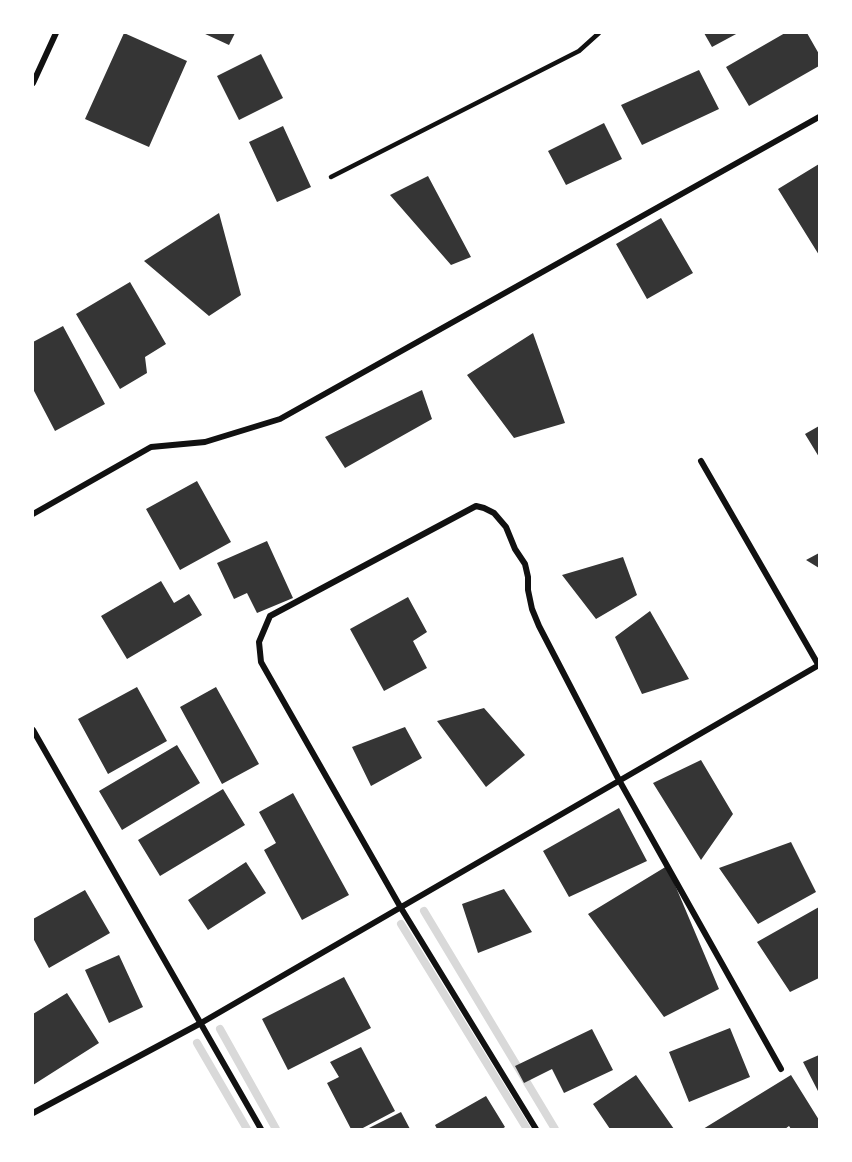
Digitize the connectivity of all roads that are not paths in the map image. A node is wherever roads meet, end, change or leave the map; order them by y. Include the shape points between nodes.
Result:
1 (56, 33) edge
2 (600, 33) edge
3 (33, 83) edge
4 (819, 117) edge
5 (331, 177) dead end
6 (701, 461) dead end
7 (33, 514) edge
8 (819, 666) edge
9 (33, 730) edge
10 (619, 780) junction
11 (401, 908) junction
12 (201, 1023) junction
13 (781, 1069) dead end
14 (33, 1113) edge
15 (261, 1129) edge
16 (536, 1129) edge

1 - 3 street
2 - 5 lane via 579,51
4 - 7 street via 280,419 204,442 150,447
6 - 8 street
8 - 10 street
9 - 12 street
10 - 11 street
10 - 11 street via 539,626 532,609 525,564 506,527 484,508 476,506 270,616 259,642 261,662
10 - 13 street
11 - 12 street
11 - 16 street
12 - 14 street
12 - 15 street

